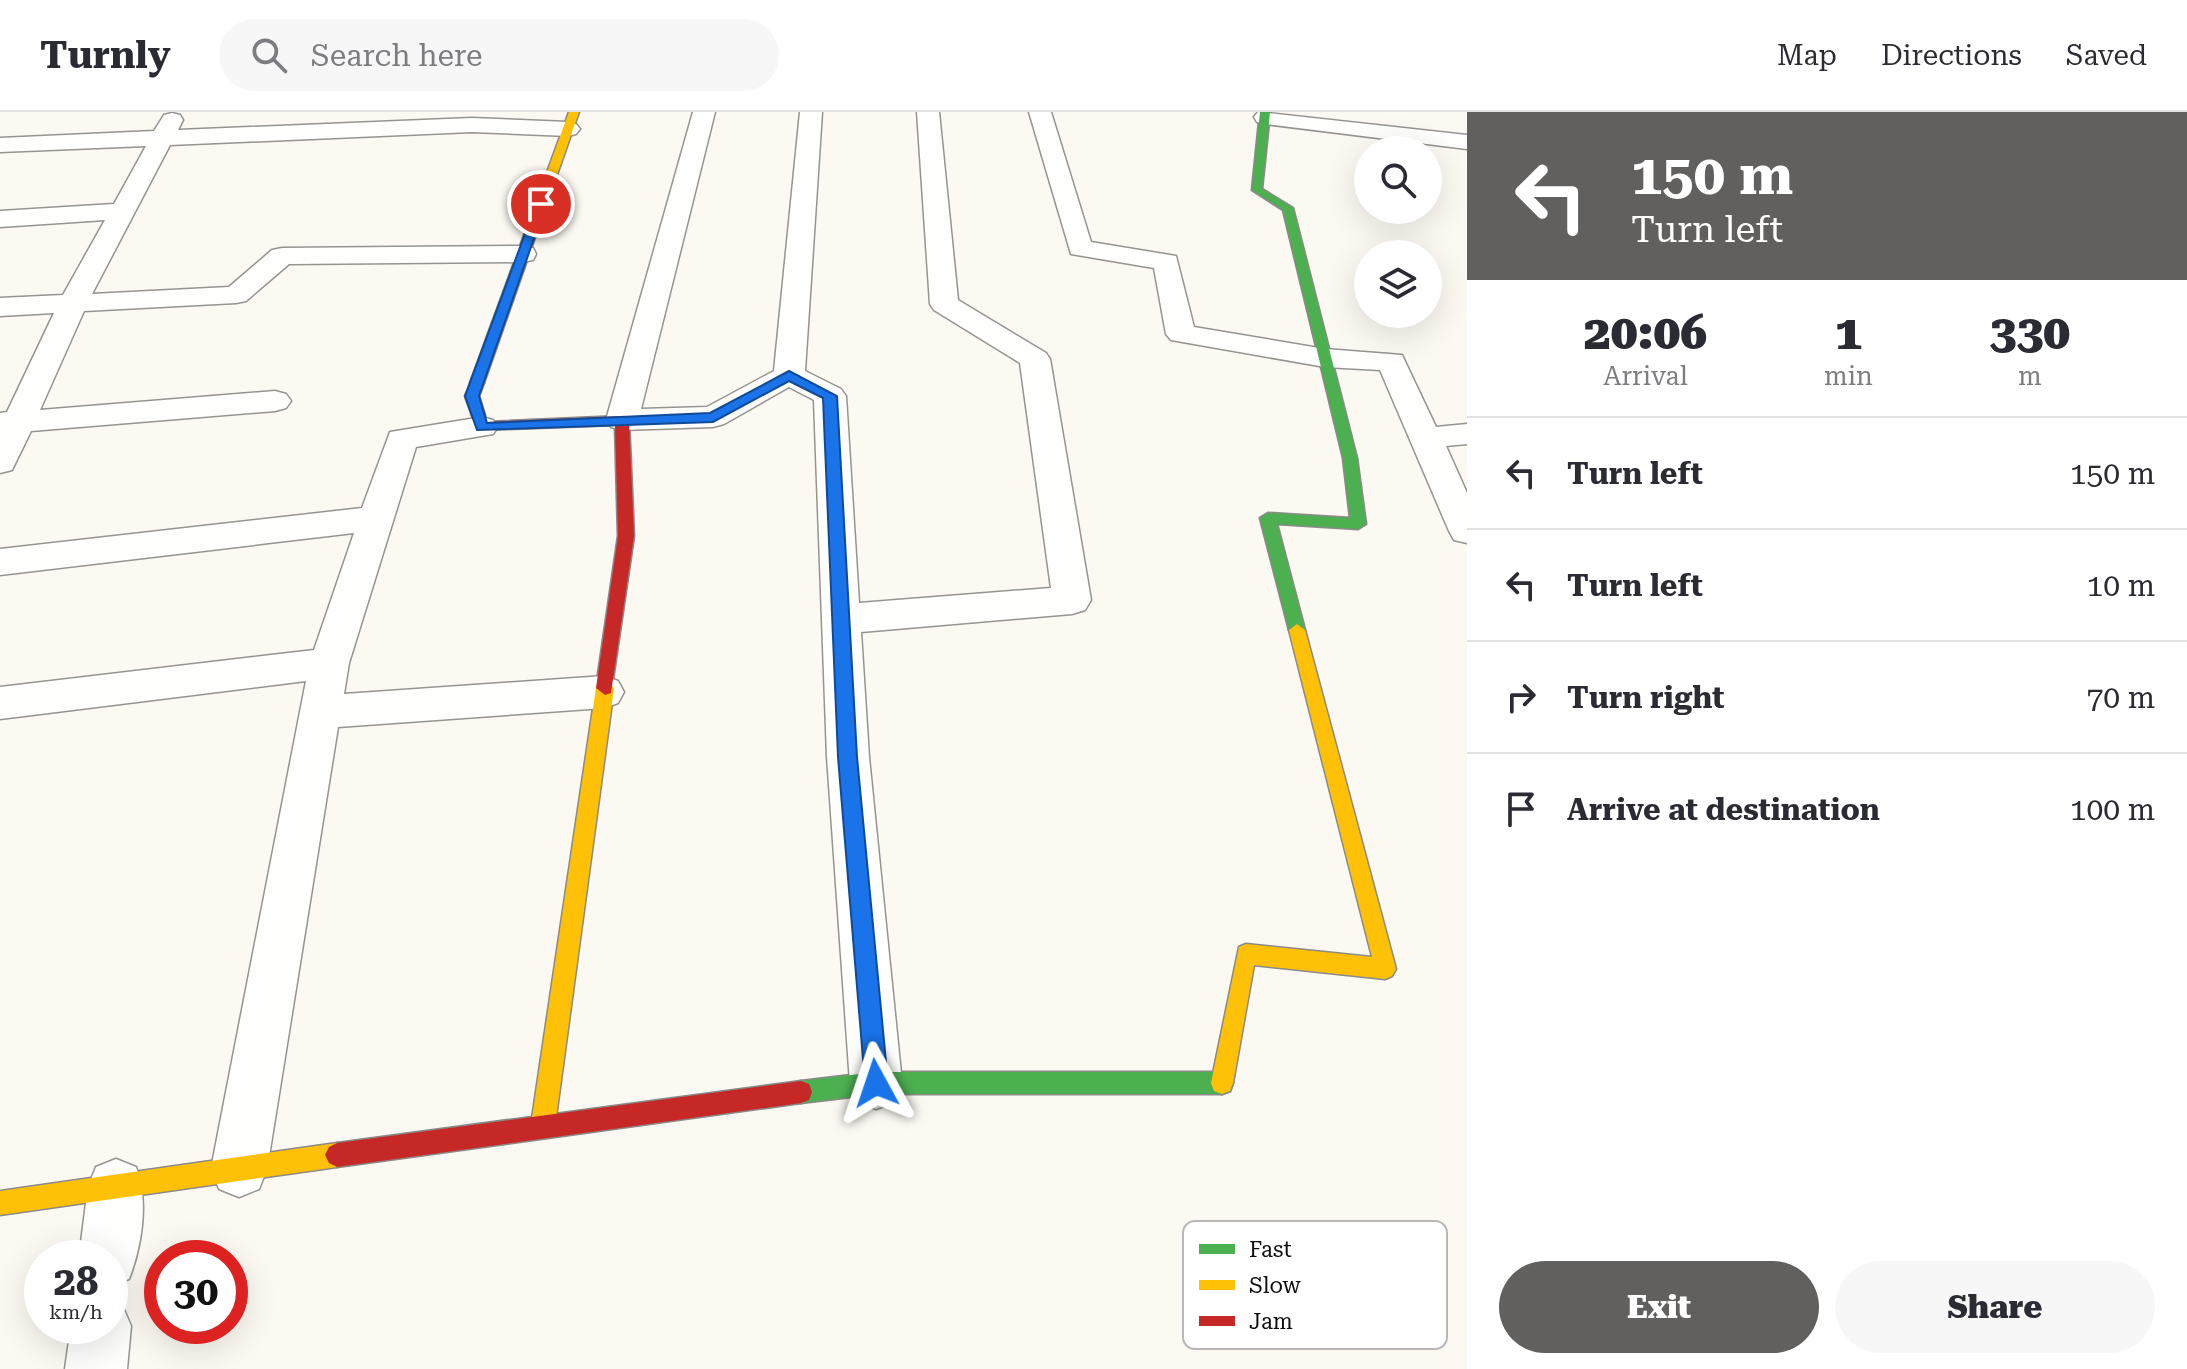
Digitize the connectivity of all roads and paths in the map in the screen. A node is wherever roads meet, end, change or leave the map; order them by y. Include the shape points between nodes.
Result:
1 (177, 112) edge
2 (704, 112) edge
3 (811, 112) edge
4 (928, 112) edge
5 (1040, 112) edge
6 (1265, 115) edge
7 (1439, 117) dead end
8 (571, 120) edge
9 (56, 122) dead end
10 (162, 138) junction
11 (40, 142) junction
12 (1466, 144) edge
13 (0, 145) edge
14 (121, 211) junction
15 (0, 219) edge
16 (523, 254) junction
17 (73, 303) junction
18 (0, 307) edge
19 (1325, 358) junction
20 (789, 375) junction
21 (275, 401) dead end
22 (622, 420) junction
23 (9, 422) edge
24 (482, 427) junction
25 (1467, 434) edge
26 (1425, 438) junction
27 (0, 462) edge
28 (376, 518) junction
29 (1467, 531) edge
30 (0, 562) edge
31 (841, 619) junction
32 (329, 663) junction
33 (604, 692) junction
34 (0, 703) edge
35 (320, 712) junction
36 (876, 1083) junction
37 (543, 1125) junction
38 (239, 1169) junction
39 (116, 1187) junction
40 (0, 1203) edge
41 (110, 1240) edge
42 (99, 1344) edge
43 (96, 1369) edge

1 - 10 street
2 - 22 street
3 - 20 street
4 - 31 street via 944,304 1035,359 1072,600
5 - 19 street via 1080,248 1166,262 1181,334
6 - 12 street
6 - 19 street via 1257,190 1288,208
7 - 12 street
8 - 10 street
8 - 16 street
9 - 11 street
10 - 11 street
10 - 14 street
11 - 13 street
14 - 15 street
14 - 17 street
16 - 17 street via 282,256 236,295
16 - 24 street via 472,396
17 - 18 street
17 - 23 street
19 - 26 street via 1391,361
19 - 36 street via 1350,458 1358,524 1268,518 1385,969 1246,954 1222,1084
20 - 22 street via 713,417
20 - 31 street via 830,396
21 - 23 street
22 - 24 street
22 - 33 street via 626,536
23 - 27 street
24 - 28 street via 402,439
25 - 26 street
26 - 29 street
28 - 30 street
28 - 32 street
31 - 36 street
32 - 34 street
32 - 35 street
33 - 35 street
33 - 37 street
35 - 38 street
36 - 37 street
37 - 38 street
38 - 39 street
39 - 40 street
39 - 41 street
42 - 43 street

